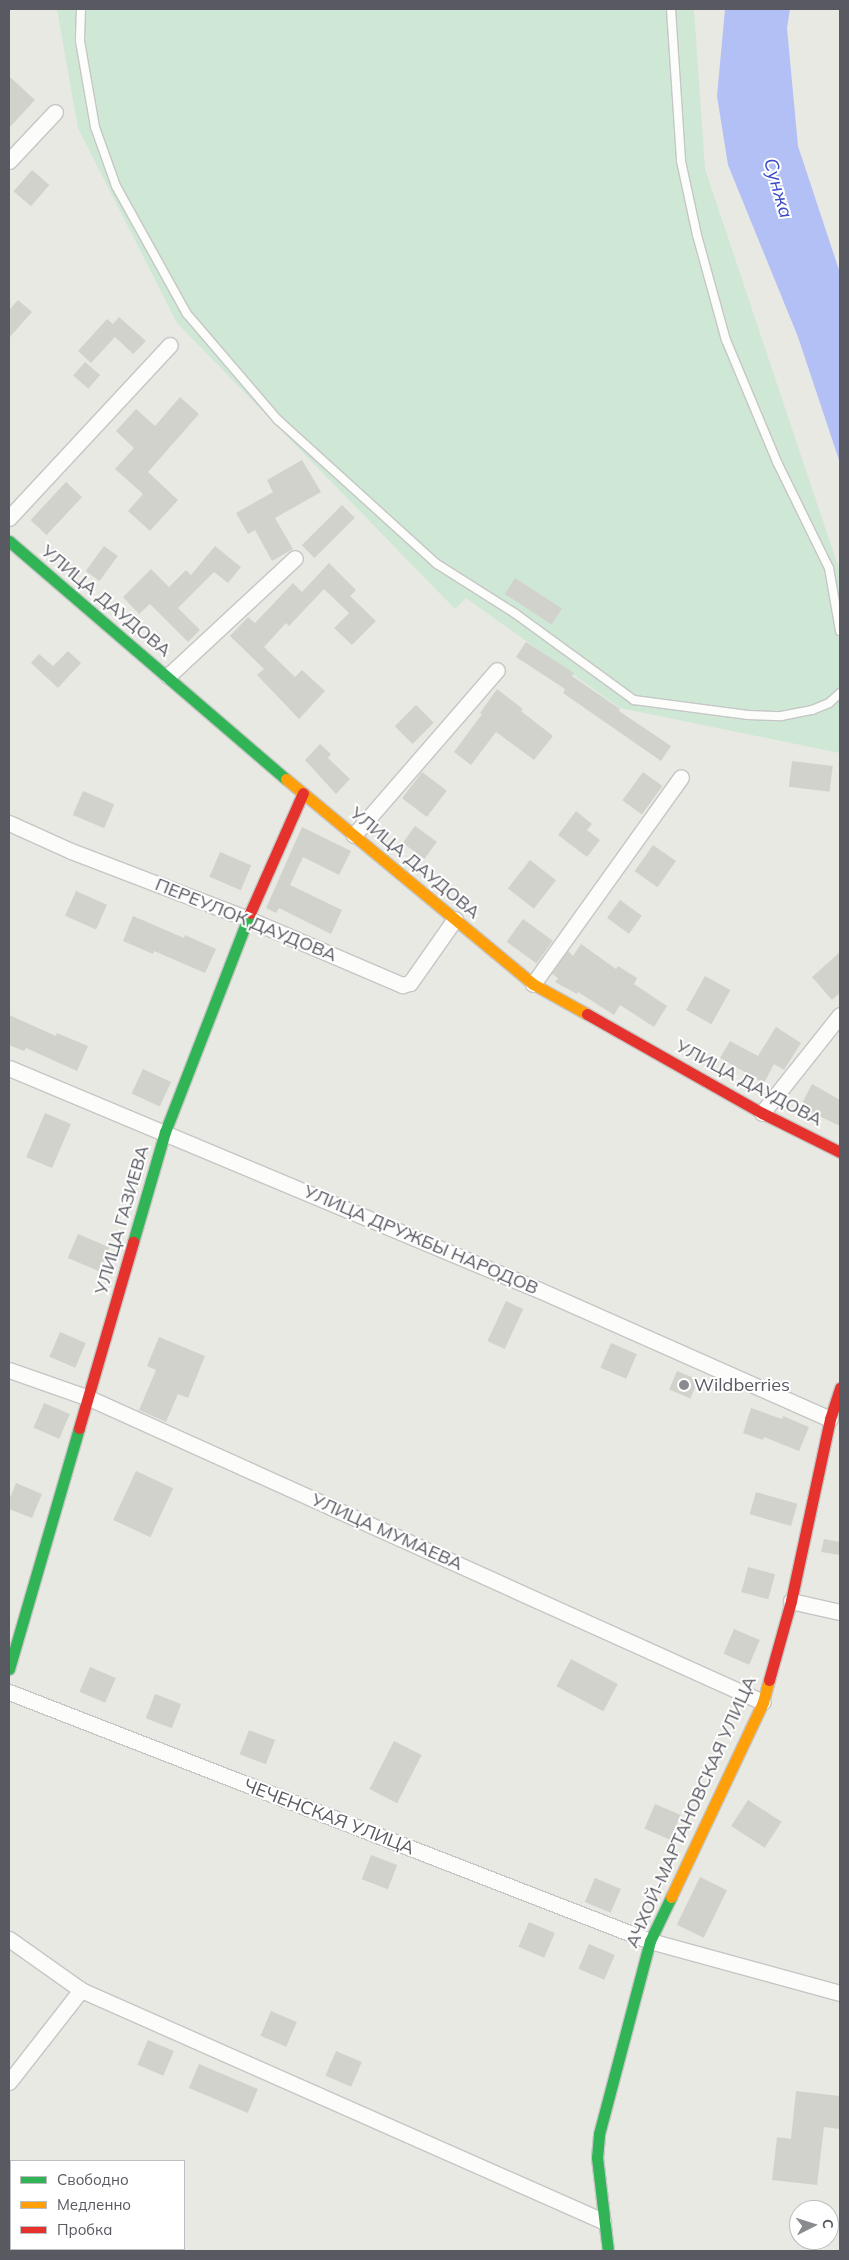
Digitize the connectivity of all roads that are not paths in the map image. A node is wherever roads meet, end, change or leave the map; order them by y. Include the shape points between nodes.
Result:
1 (81, 9) edge
2 (671, 9) edge
3 (55, 112) dead end
4 (9, 161) edge
5 (170, 345) dead end
6 (9, 518) edge
7 (9, 541) edge
8 (295, 558) dead end
9 (840, 632) edge
10 (497, 670) dead end
11 (168, 676) junction
12 (840, 693) edge
13 (681, 777) dead end
14 (303, 793) junction
15 (9, 823) edge
16 (354, 836) junction
17 (248, 919) junction
18 (455, 919) junction
19 (533, 984) junction
20 (840, 1015) edge
21 (9, 1068) edge
22 (762, 1112) junction
23 (166, 1132) junction
24 (840, 1152) edge
25 (9, 1370) edge
26 (840, 1388) edge
27 (89, 1398) junction
28 (830, 1419) junction
29 (791, 1601) junction
30 (840, 1612) edge
31 (9, 1669) edge
32 (9, 1692) edge
33 (764, 1702) junction
34 (9, 1939) edge
35 (650, 1941) junction
36 (81, 1990) junction
37 (840, 1993) edge
38 (9, 2082) edge
39 (603, 2221) junction
40 (608, 2251) edge

1 - 12 lane via 80,41 95,127 116,186 186,314 278,420 430,558 516,614 634,700 748,715 781,716 812,710 829,703
2 - 9 lane via 681,161 697,234 726,340 777,462 829,568
3 - 4 street
5 - 6 street
7 - 11 street, УЛИЦА ДАУДОВА
8 - 11 street
10 - 16 street
11 - 14 street, УЛИЦА ДАУДОВА
13 - 19 street
14 - 16 street, УЛИЦА ДАУДОВА
14 - 17 street, УЛИЦА ГАЗИЕВА
15 - 17 street, ПЕРЕУЛОК ДАУДОВА via 72,851
16 - 18 street, УЛИЦА ДАУДОВА
17 - 18 street, ПЕРЕУЛОК ДАУДОВА via 405,986
17 - 23 street, УЛИЦА ГАЗИЕВА
18 - 19 street, УЛИЦА ДАУДОВА
19 - 22 street, УЛИЦА ДАУДОВА
20 - 22 street
21 - 23 street, УЛИЦА ДРУЖБЫ НАРОДОВ
22 - 24 street, УЛИЦА ДАУДОВА
23 - 27 street, УЛИЦА ГАЗИЕВА
23 - 28 street, УЛИЦА ДРУЖБЫ НАРОДОВ via 539,1290
25 - 27 street, УЛИЦА МУМАЕВА
26 - 28 street, АЧХОЙ-МАРТАНОВСКАЯ УЛИЦА
27 - 31 street, УЛИЦА ГАЗИЕВА
27 - 33 street, УЛИЦА МУМАЕВА
28 - 29 street, АЧХОЙ-МАРТАНОВСКАЯ УЛИЦА
29 - 30 street
29 - 33 street, АЧХОЙ-МАРТАНОВСКАЯ УЛИЦА
32 - 35 street, ЧЕЧЕНСКАЯ УЛИЦА
33 - 35 street, АЧХОЙ-МАРТАНОВСКАЯ УЛИЦА
34 - 36 street
35 - 37 street, ЧЕЧЕНСКАЯ УЛИЦА
35 - 39 street, АЧХОЙ-МАРТАНОВСКАЯ УЛИЦА via 599,2134 597,2158
36 - 38 street
36 - 39 street
39 - 40 street, АЧХОЙ-МАРТАНОВСКАЯ УЛИЦА

